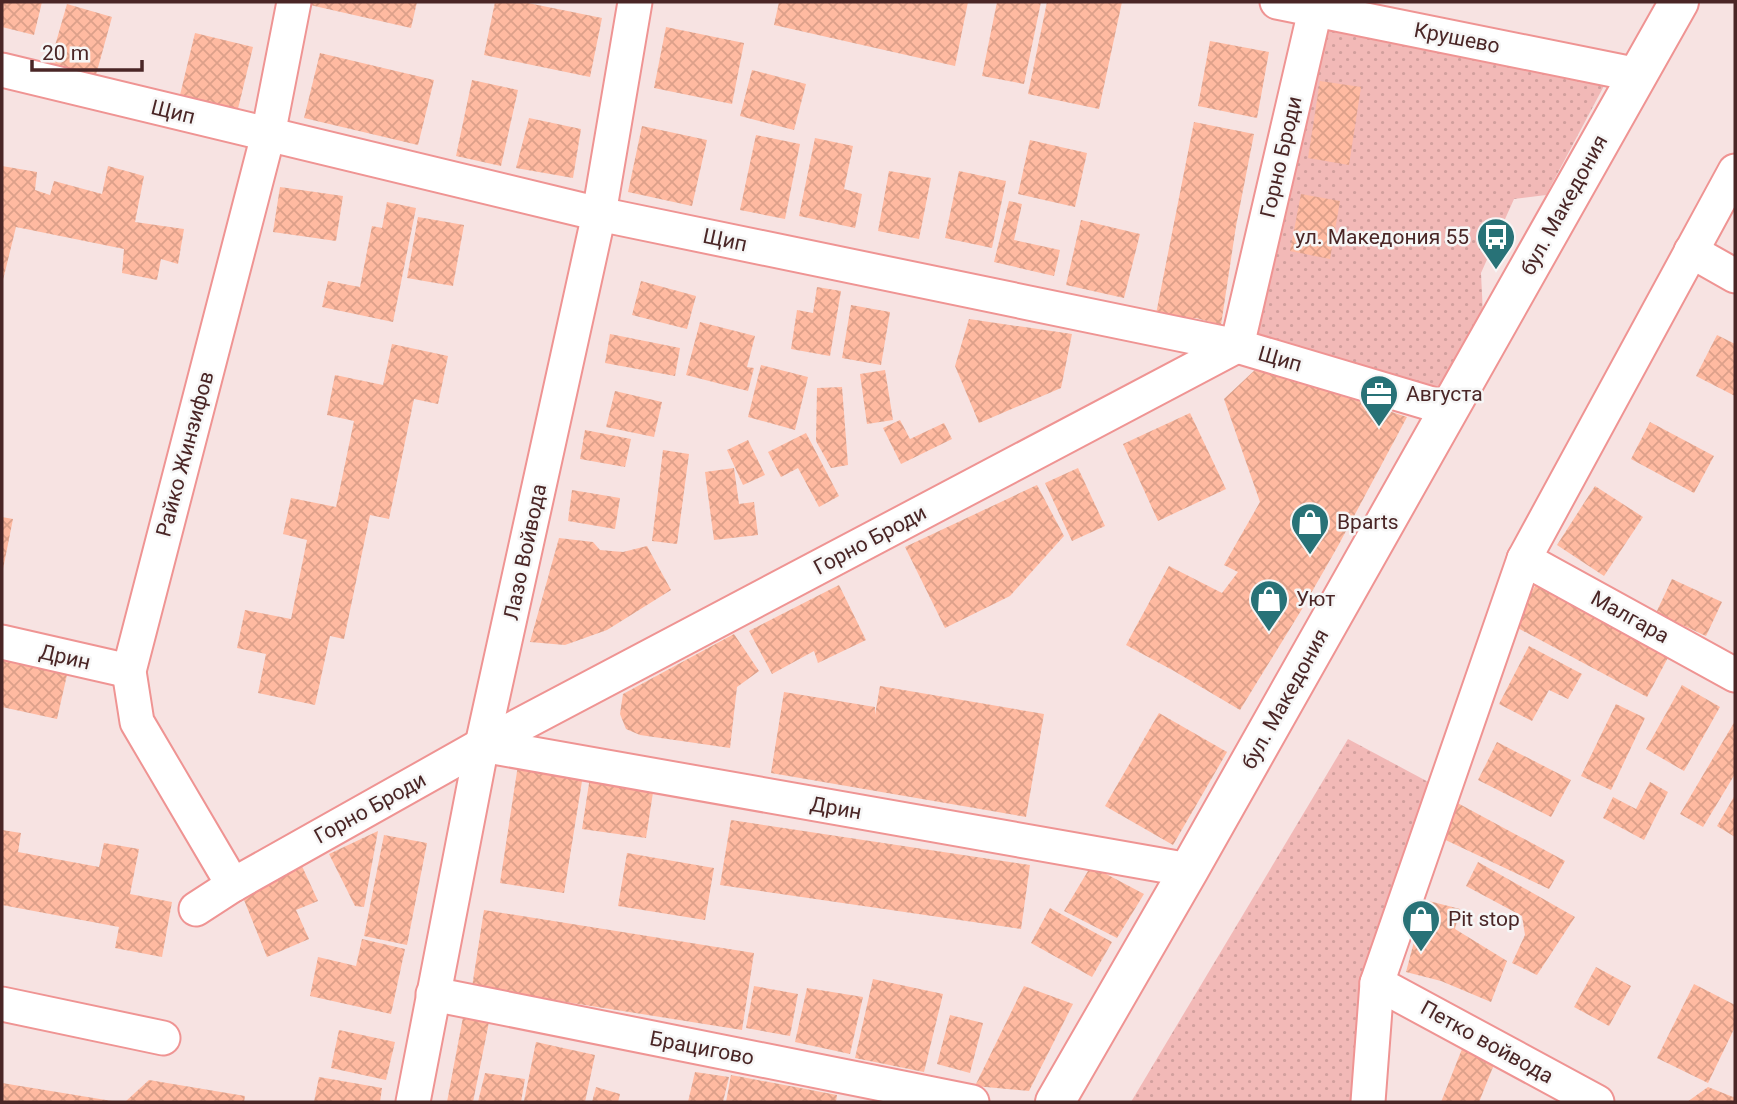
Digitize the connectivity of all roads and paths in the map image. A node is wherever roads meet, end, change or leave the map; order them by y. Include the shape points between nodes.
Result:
1 (294, 2) edge
2 (635, 2) edge
3 (1277, 2) edge
4 (1679, 2) edge
5 (1316, 6) edge
6 (2, 70) edge
7 (1637, 75) junction
8 (268, 135) junction
9 (1735, 171) edge
10 (599, 214) junction
11 (1691, 251) junction
12 (1735, 276) edge
13 (1237, 346) junction
14 (1449, 409) junction
15 (1524, 559) junction
16 (2, 642) edge
17 (129, 671) junction
18 (1735, 675) edge
19 (482, 745) junction
20 (1189, 870) junction
21 (233, 886) junction
22 (196, 909) dead end
23 (1377, 983) junction
24 (433, 994) junction
25 (2, 1004) edge
26 (163, 1038) dead end
27 (413, 1102) edge
28 (972, 1102) edge
29 (1055, 1102) edge
30 (1368, 1102) edge
31 (1597, 1102) edge

1 - 8 street, Райко Жинзифов
2 - 10 street, Лазо Войвода
3 - 5 street, Крушево
4 - 7 street, бул. Македония
5 - 7 street, Крушево
5 - 13 street, Горно Броди
6 - 8 street, Щип
7 - 14 street, бул. Македония
8 - 10 street, Щип
8 - 17 street, Райко Жинзифов
9 - 11 street
10 - 13 street, Щип
10 - 19 street, Лазо Войвода
11 - 12 street
11 - 15 street
13 - 14 street, Щип
13 - 19 street, Горно Броди
14 - 20 street, бул. Македония
15 - 18 street, Малгара
15 - 23 street
16 - 17 street, Дрин
17 - 21 street, Райко Жинзифов via 137,722
19 - 20 street, Дрин
19 - 21 street, Горно Броди
19 - 24 street, Лазо Войвода
20 - 29 street, бул. Македония
21 - 22 street, Горно Броди
23 - 30 street
23 - 31 street, Петко войвода
24 - 27 street, Лазо Войвода
24 - 28 street, Брацигово
25 - 26 street

